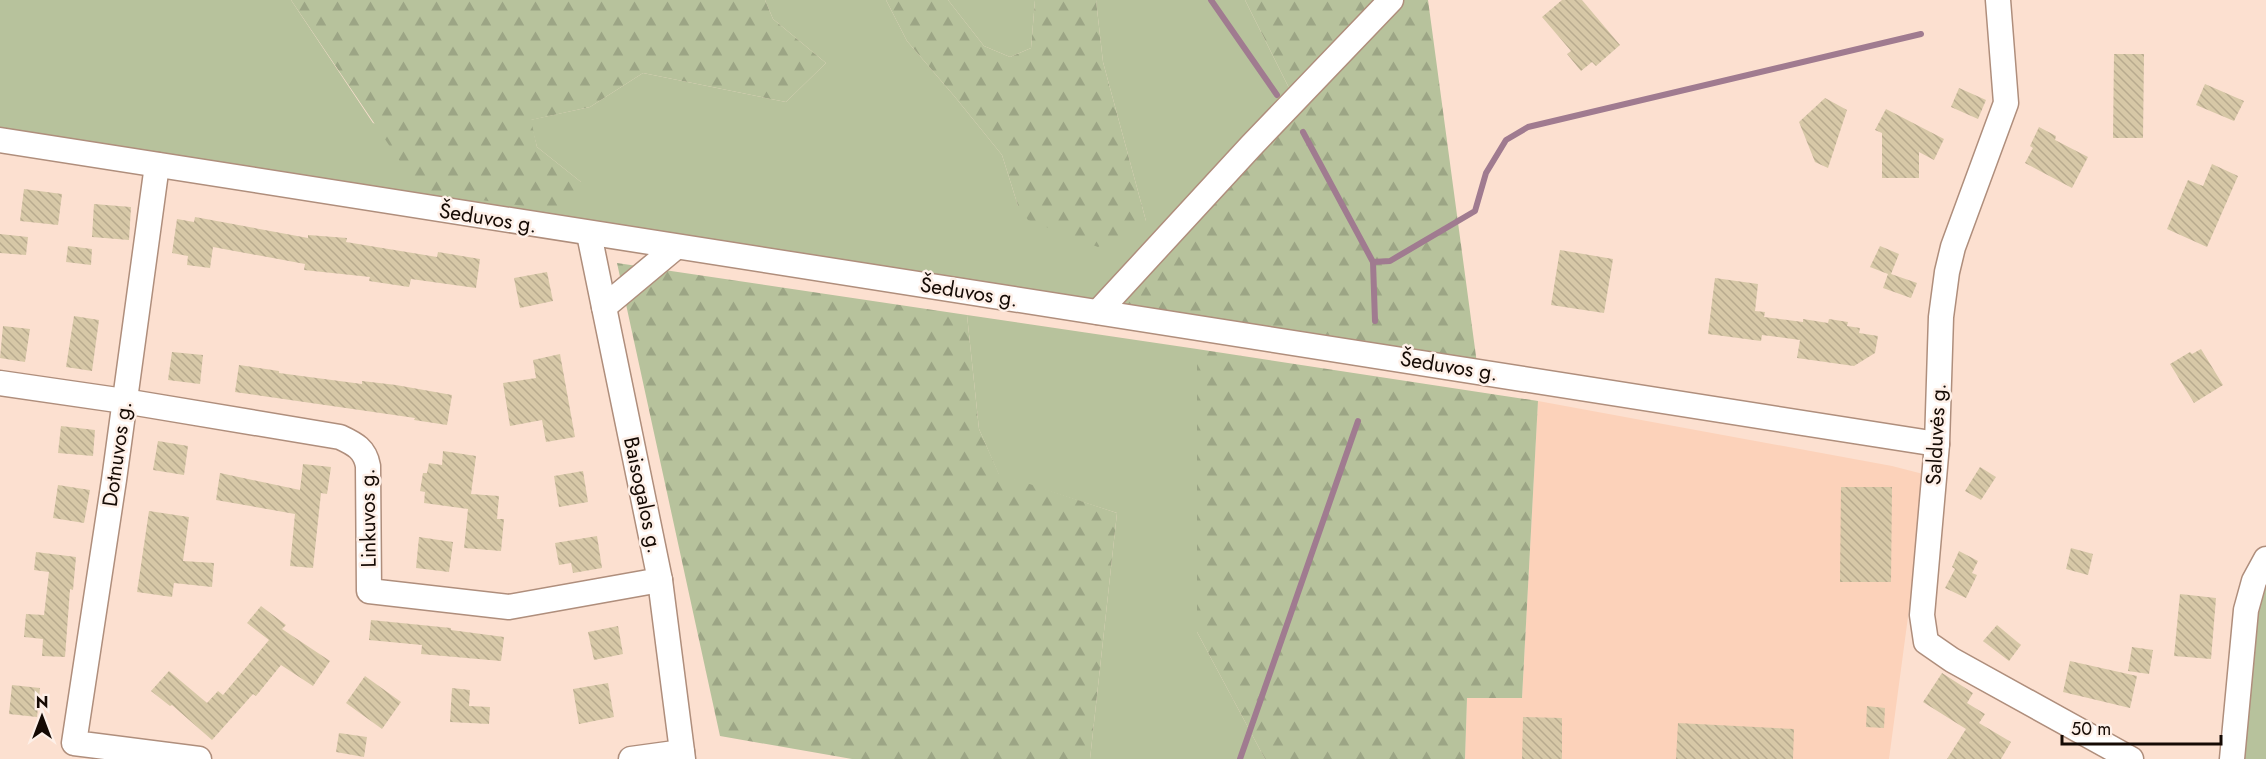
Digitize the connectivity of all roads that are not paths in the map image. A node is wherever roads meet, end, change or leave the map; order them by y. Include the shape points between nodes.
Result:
1 (1391, 0) edge
2 (1998, 0) edge
3 (0, 140) edge
4 (157, 165) junction
5 (589, 234) junction
6 (676, 247) junction
7 (604, 307) junction
8 (1098, 312) junction
9 (0, 383) edge
10 (124, 401) junction
11 (1937, 444) junction
12 (2266, 559) edge
13 (660, 580) junction
14 (683, 755) edge
15 (199, 759) edge
16 (631, 759) edge
17 (2131, 759) edge
18 (2232, 759) edge

1 - 8 street
2 - 11 street, Salduvės g. via 2006,104 1947,272 1941,317
3 - 4 street, Šeduvos g.
4 - 5 street, Šeduvos g.
4 - 10 street, Dotnuvos g.
5 - 6 street, Šeduvos g.
5 - 7 street, Baisogalos g.
6 - 7 street
6 - 8 street, Šeduvos g.
7 - 13 street, Baisogalos g.
8 - 11 street, Šeduvos g.
9 - 10 street, Linkuvos g.
10 - 13 street, Linkuvos g. via 340,437 354,443 366,453 368,466 369,591 509,608
10 - 15 street, Dotnuvos g. via 74,743
11 - 17 street, Salduvės g. via 1923,596 1926,642
12 - 18 street via 2254,581 2246,610
13 - 14 street, Baisogalos g.
14 - 16 street

